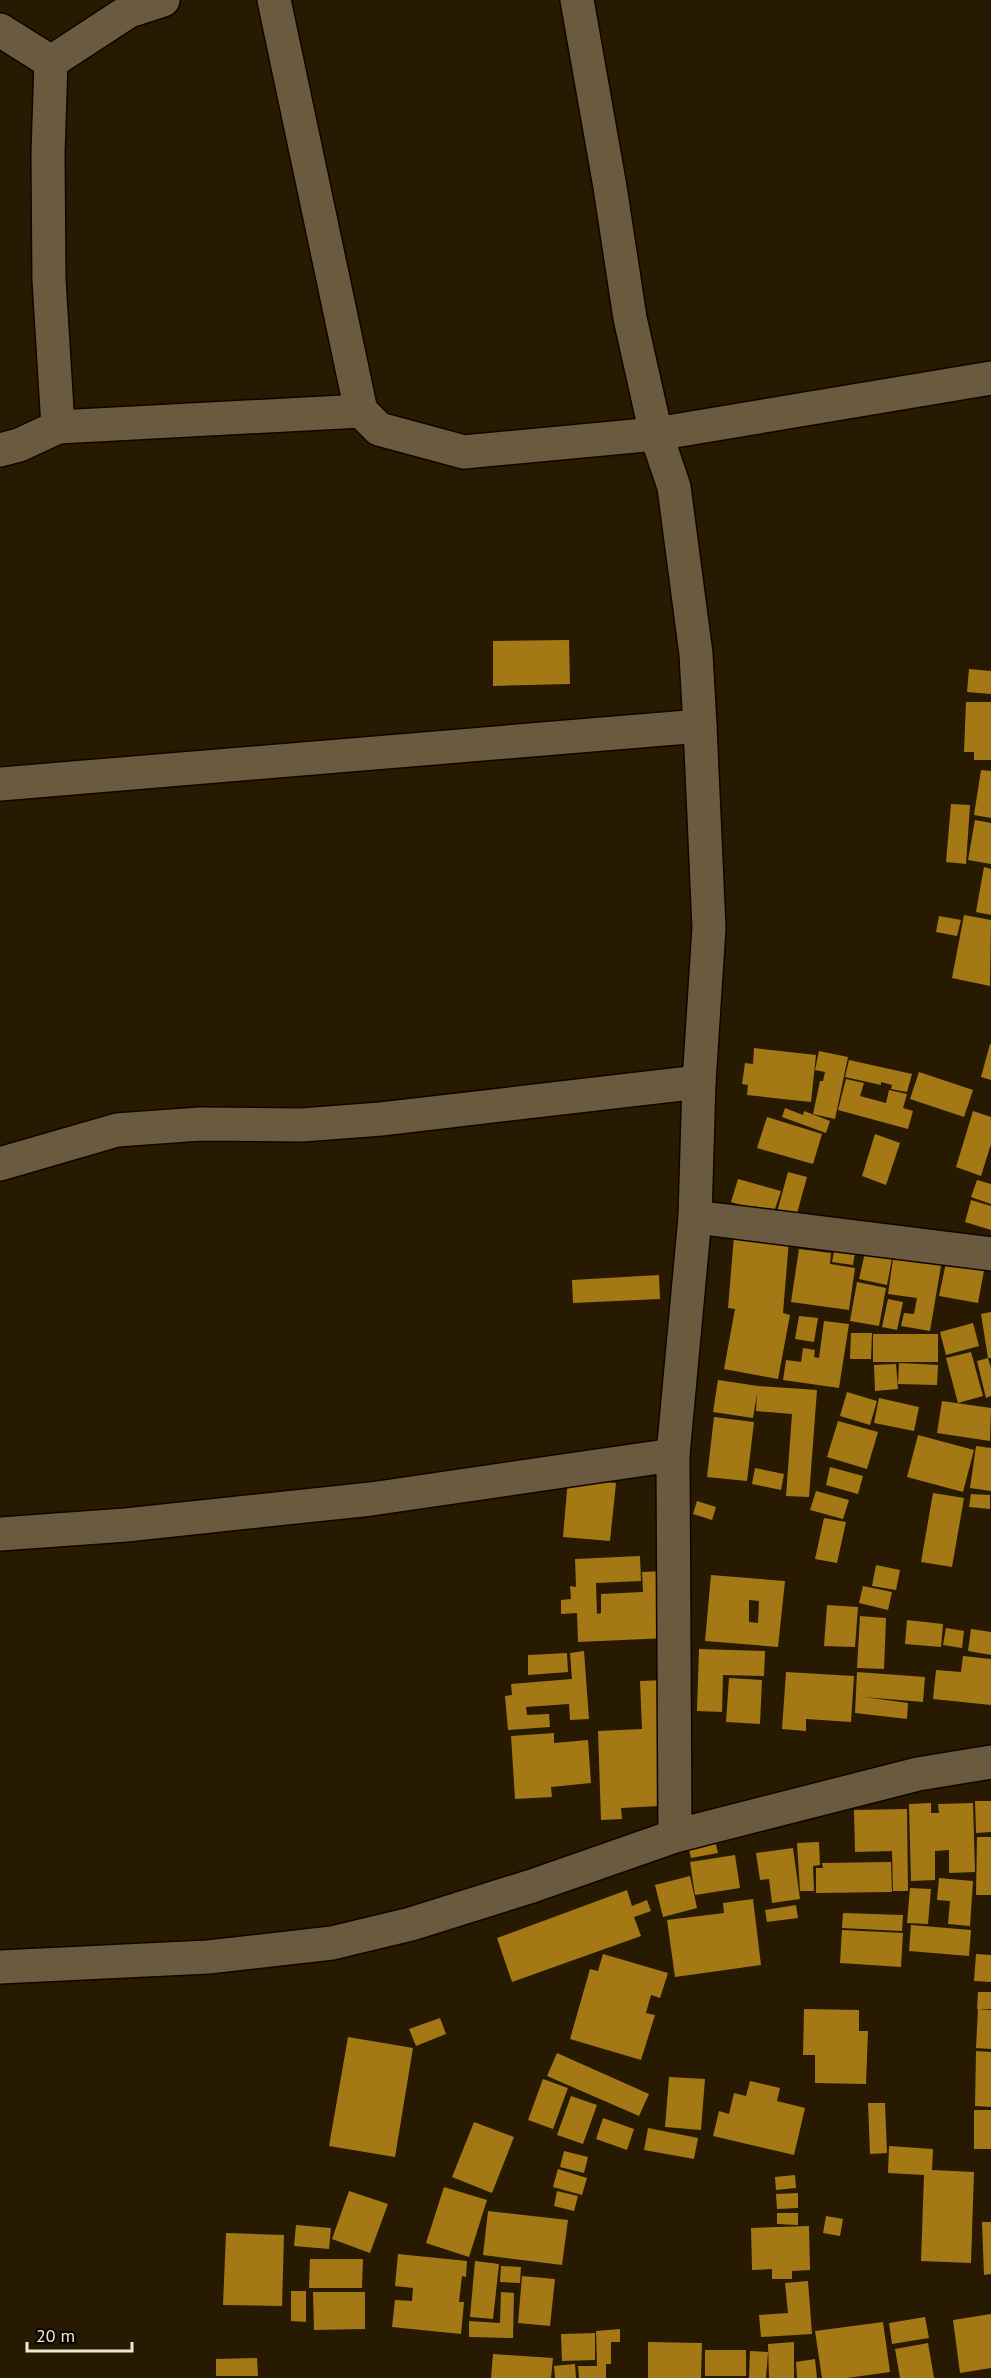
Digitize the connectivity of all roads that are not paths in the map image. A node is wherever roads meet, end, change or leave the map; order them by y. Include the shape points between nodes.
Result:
1 (163, 0) edge
2 (274, 0) edge
3 (577, 0) edge
4 (0, 30) edge
5 (51, 62) junction
6 (991, 378) edge
7 (361, 411) junction
8 (58, 427) junction
9 (656, 434) junction
10 (0, 450) edge
11 (700, 726) junction
12 (0, 784) edge
13 (699, 1082) junction
14 (0, 1164) edge
15 (695, 1217) junction
16 (991, 1254) edge
17 (673, 1455) junction
18 (0, 1534) edge
19 (991, 1762) edge
20 (675, 1836) junction
21 (0, 1967) edge

1 - 5 street via 129,11
2 - 7 street
3 - 9 street via 630,318
4 - 5 street
5 - 8 street via 49,280
6 - 9 street
7 - 8 street
7 - 9 street via 379,429 464,452
8 - 10 street
9 - 11 street via 674,487 696,654
11 - 12 street
11 - 13 street via 710,928
13 - 14 street via 381,1119 117,1130
13 - 15 street
15 - 16 street
15 - 17 street
17 - 18 street via 371,1498 126,1525
17 - 20 street
19 - 20 street via 918,1774
20 - 21 street via 411,1924 332,1943 208,1957

